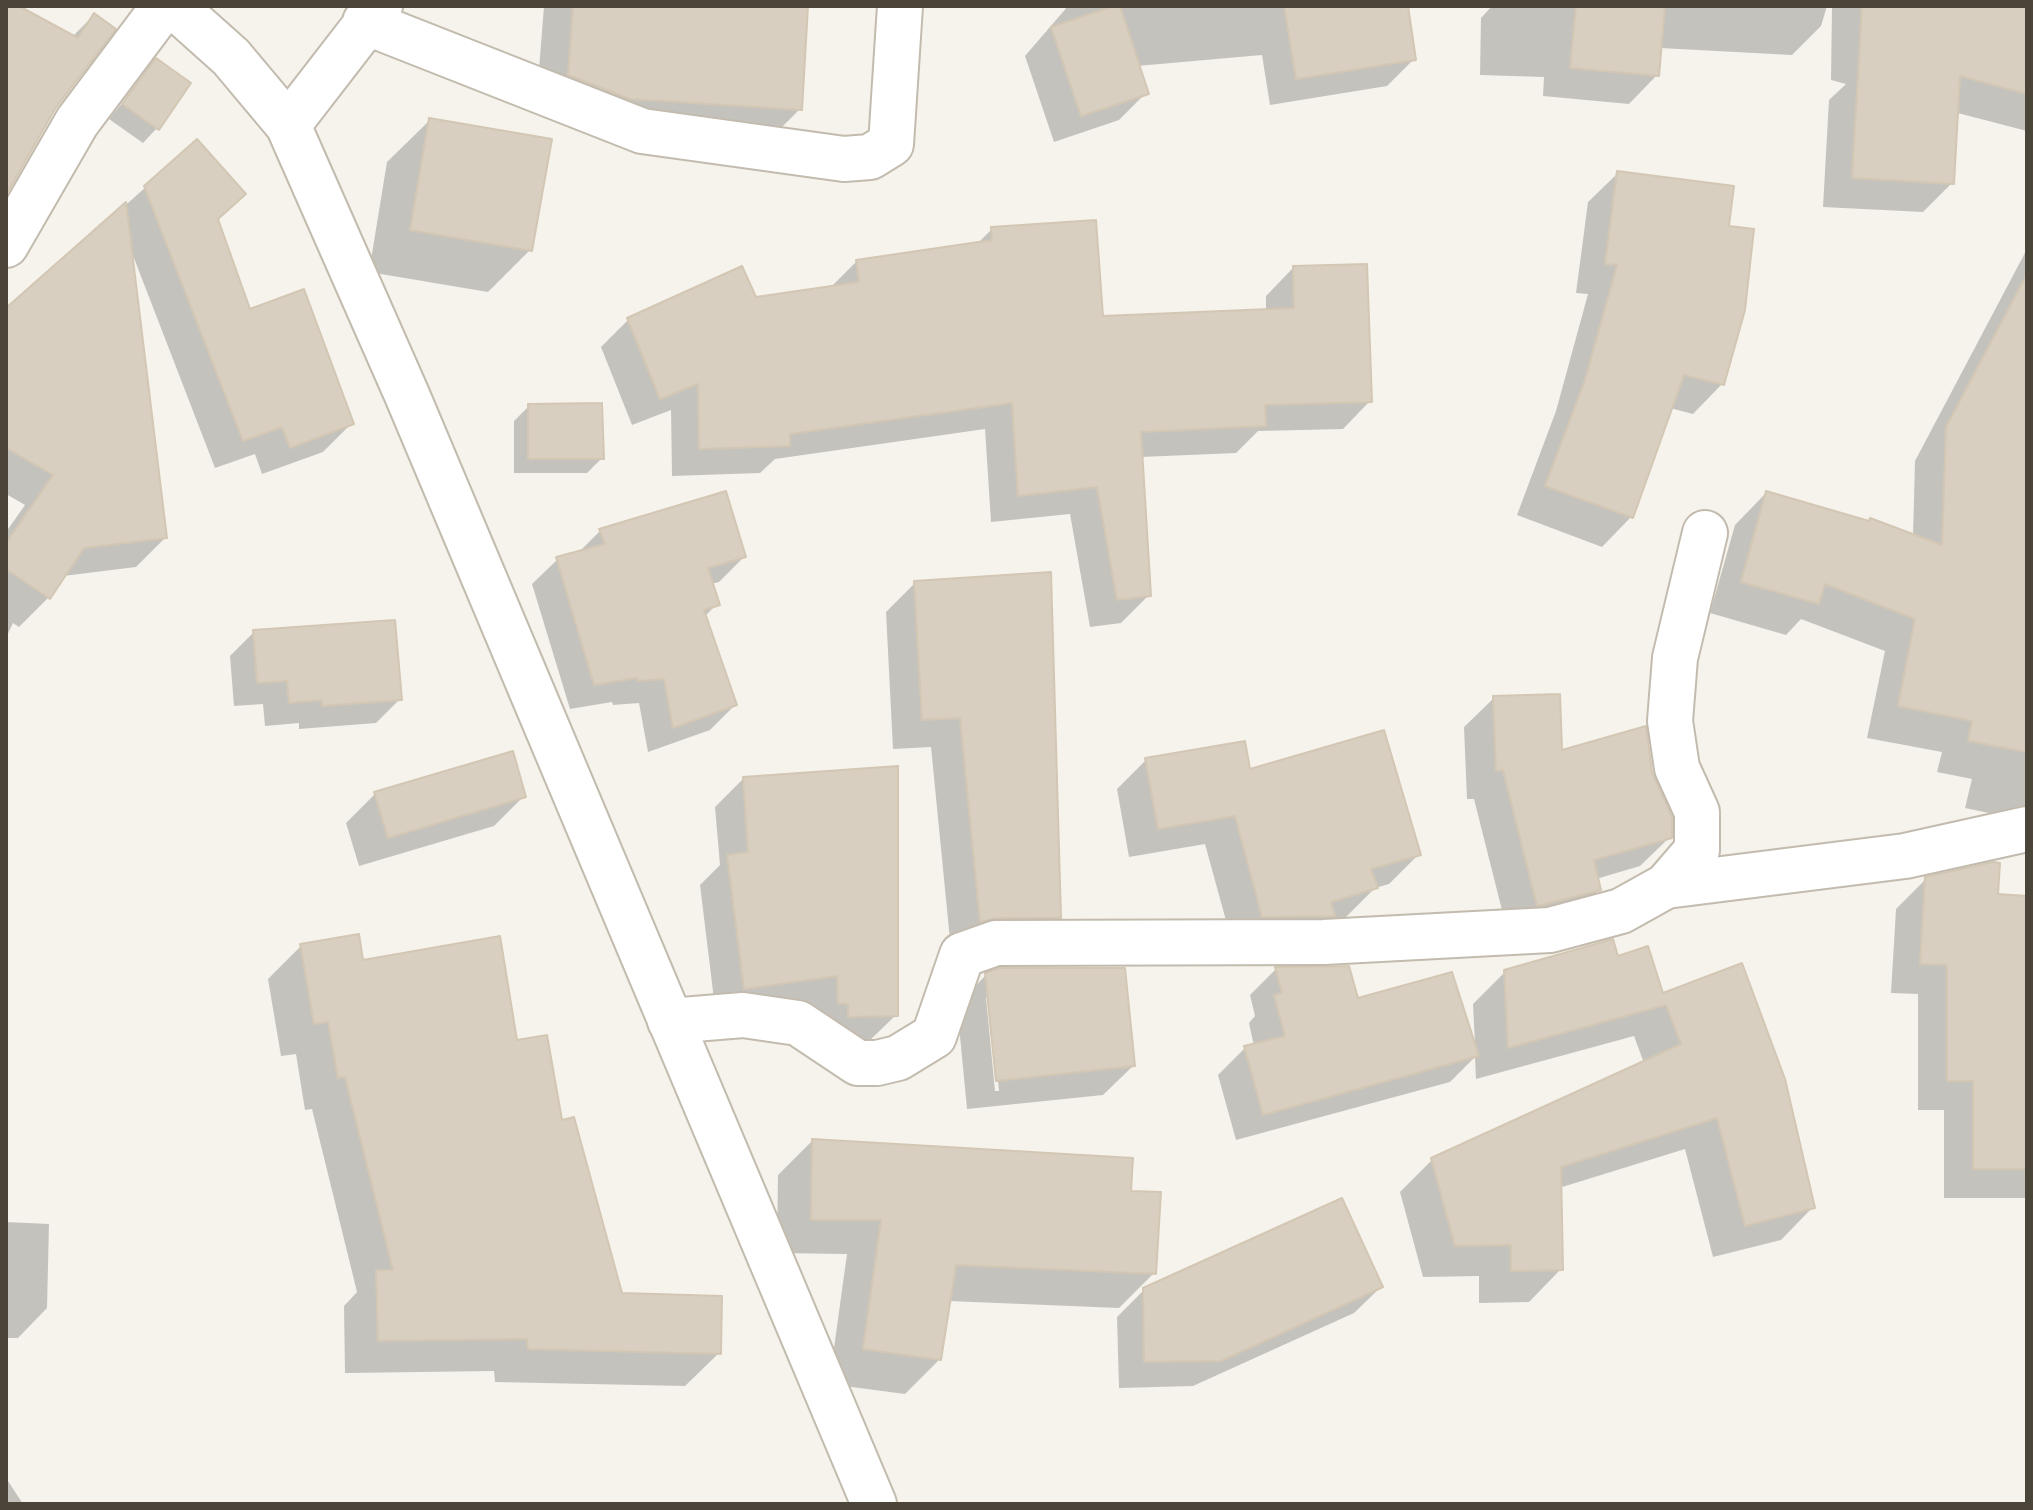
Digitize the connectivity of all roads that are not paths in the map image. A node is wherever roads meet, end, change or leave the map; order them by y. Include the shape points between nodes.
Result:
1 (164, 6) edge
2 (174, 6) edge
3 (900, 6) edge
4 (373, 14) edge
5 (288, 125) junction
6 (6, 245) edge
7 (1705, 533) dead end
8 (2027, 829) edge
9 (1666, 886) junction
10 (670, 1021) junction
11 (874, 1504) edge

1 - 6 street via 77,122
2 - 5 street via 231,57
3 - 4 street via 891,144 870,157 844,159 642,131
4 - 5 street
5 - 10 street
7 - 9 street via 1675,658 1670,721 1677,768 1697,812 1697,850
8 - 9 street via 1905,856
9 - 10 street via 1621,911 1550,930 1324,942 977,947 962,955 934,1036 898,1058 877,1063 858,1063 798,1023 743,1015
10 - 11 street

